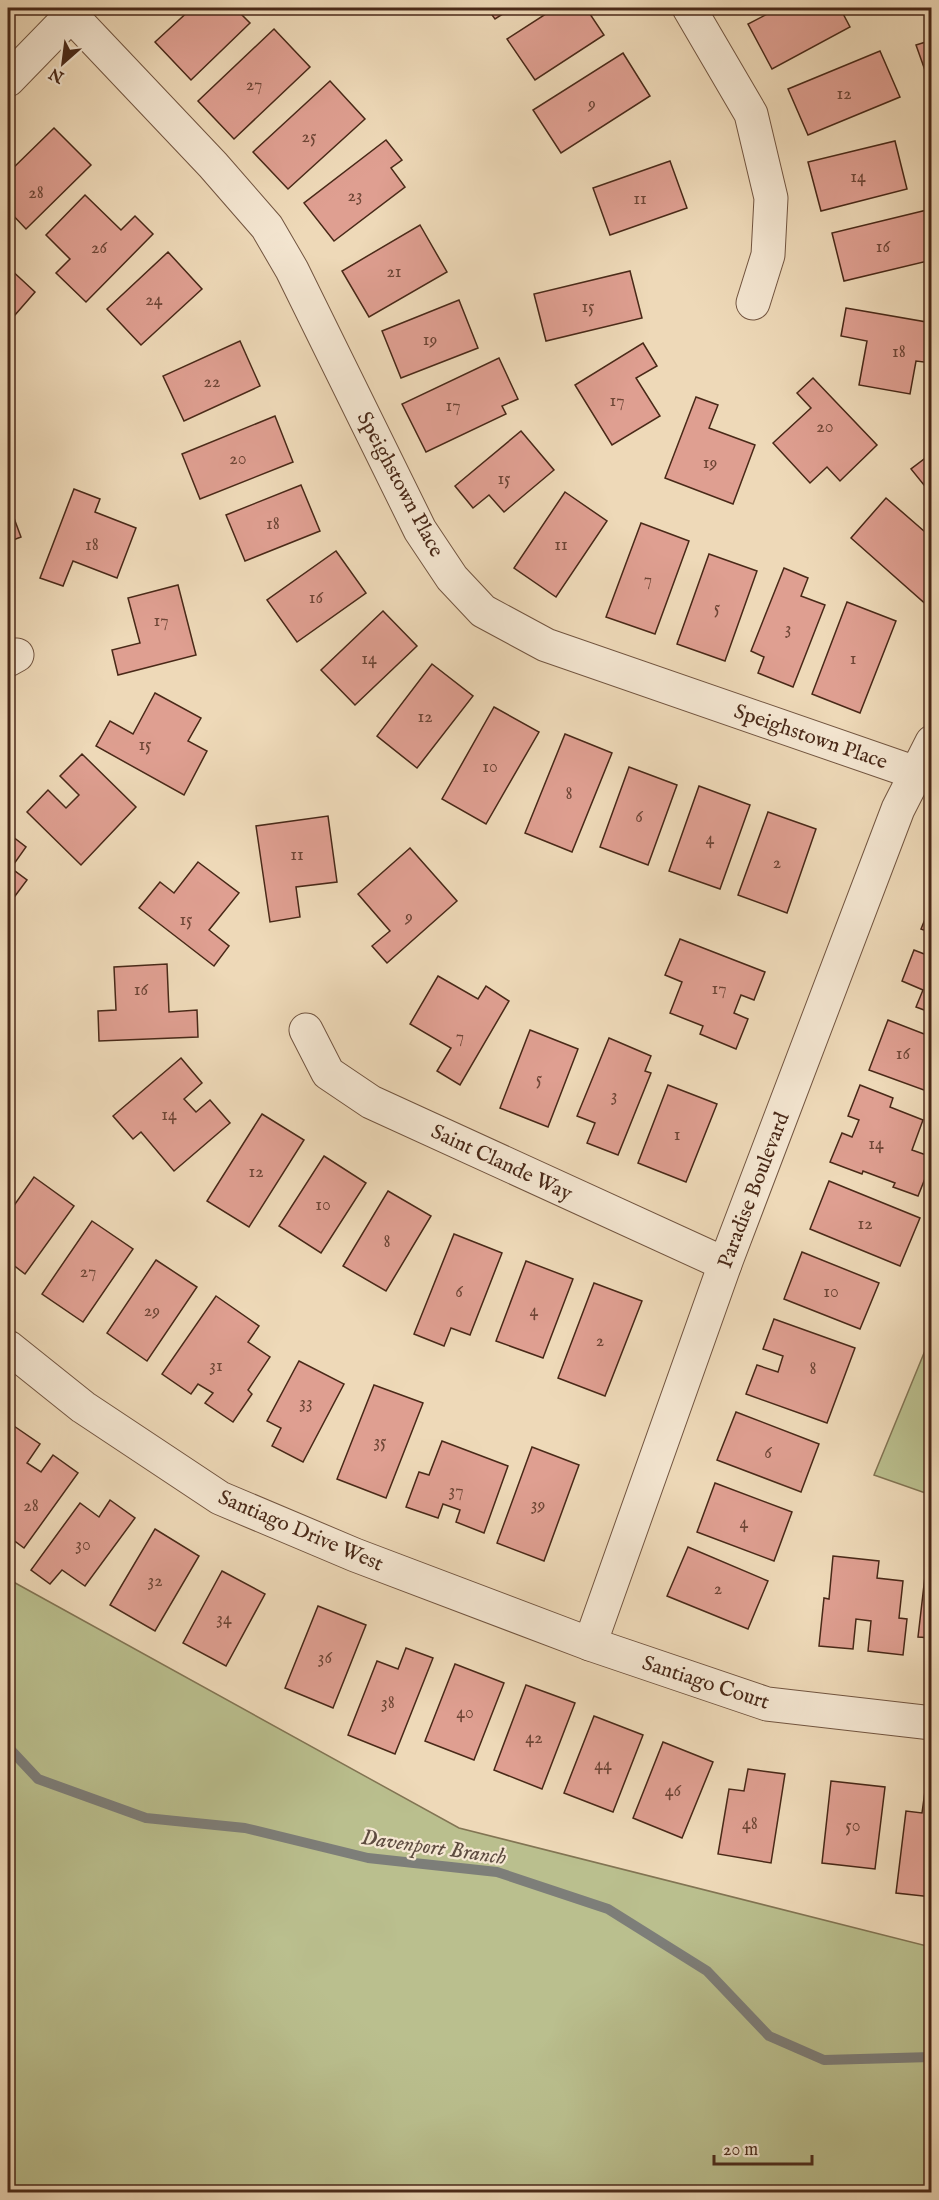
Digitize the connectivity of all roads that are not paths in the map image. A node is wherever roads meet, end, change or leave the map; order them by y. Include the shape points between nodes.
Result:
1 (689, 8) edge
2 (74, 11) edge
3 (8, 80) edge
4 (753, 303) dead end
5 (932, 742) edge
6 (916, 773) junction
7 (306, 1030) dead end
8 (725, 1264) junction
9 (8, 1347) edge
10 (590, 1644) junction
11 (932, 1723) edge

1 - 4 street via 751,114 771,198 768,255
2 - 3 street
2 - 6 street, Speighstown Place via 267,227 420,530 452,578 483,611 546,645
5 - 6 street, Paradise Boulevard
6 - 8 street, Paradise Boulevard via 898,809
7 - 8 street, Saint Clande Way via 328,1073 371,1102
8 - 10 street, Paradise Boulevard
9 - 10 street, Santiago Drive West via 83,1407 220,1498 355,1555
10 - 11 street, Santiago Court via 766,1704

